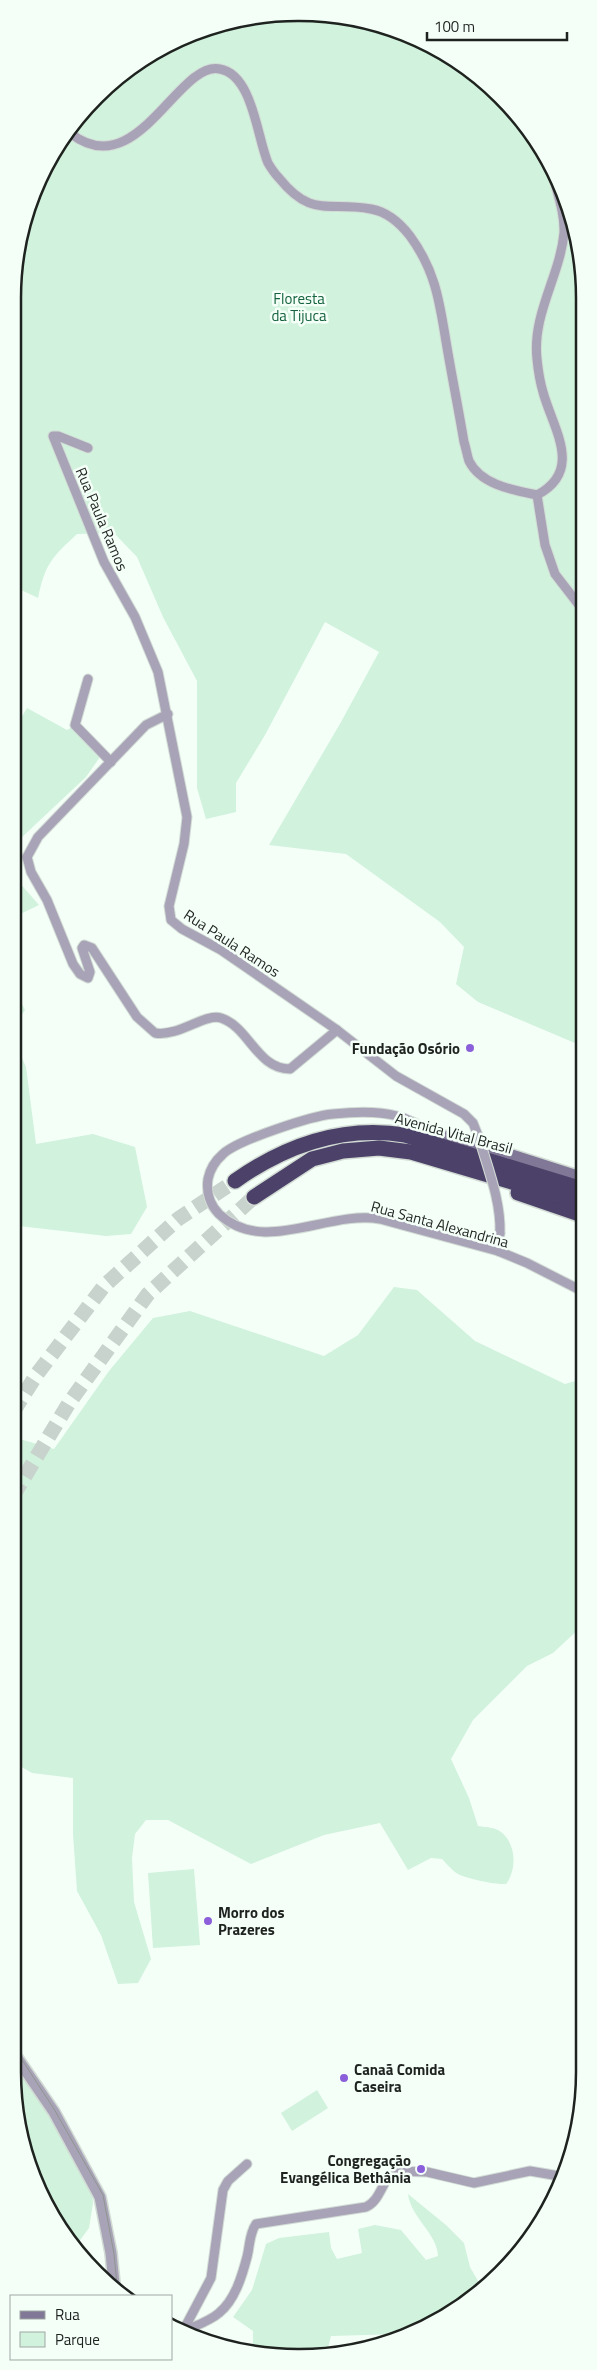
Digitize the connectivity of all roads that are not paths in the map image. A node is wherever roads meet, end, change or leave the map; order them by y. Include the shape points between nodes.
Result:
1 (75, 136) edge
2 (561, 211) edge
3 (88, 448) dead end
4 (537, 495) junction
5 (576, 602) edge
6 (88, 678) dead end
7 (168, 714) junction
8 (111, 762) junction
9 (337, 1030) junction
10 (431, 1133) junction
11 (292, 1148) junction
12 (576, 1176) edge
13 (235, 1181) tunnel mouth
14 (576, 1186) edge
15 (254, 1197) tunnel mouth
16 (576, 1211) edge
17 (498, 1251) junction
18 (576, 1288) edge
19 (21, 2065) edge
20 (247, 2164) dead end
21 (556, 2175) edge
22 (114, 2278) edge
23 (187, 2325) edge
24 (191, 2327) edge

1 - 4 street via 102,148 118,145 140,130 202,73 220,69 230,73 248,97 268,164 290,190 313,206 380,211 404,228 423,254 440,302 469,461 478,472 501,487
2 - 4 street via 564,233 535,339 543,392 562,445 563,459 556,480 548,490
3 - 7 street, Rua Paula Ramos via 53,436 104,562 135,618 158,672
4 - 5 street via 545,545 555,574
6 - 8 street via 75,726
7 - 8 street via 146,725
7 - 9 street, Rua Paula Ramos via 187,817 169,906 171,920 221,950
8 - 9 street via 38,837 27,857 31,872 48,900 80,974 84,978 90,975 82,950 84,945 88,945 137,1017 155,1033 173,1033 217,1017 230,1022 268,1062 282,1069 290,1069
9 - 17 street, Rua Paula Ramos, bridge via 396,1076 470,1118 497,1201
10 - 11 highway via 391,1124 357,1124 328,1130
10 - 12 main road
10 - 17 street, Rua Santa Alexandrina via 396,1115 332,1114 297,1122 224,1153 212,1165 208,1196 213,1208 225,1219 235,1226 260,1233 370,1218
11 - 13 highway, Avenida Vital Brasil via 269,1158
11 - 14 highway, Avenida Vital Brasil via 348,1133 392,1133
15 - 16 highway, Avenida Vital Brasil via 312,1159 344,1151 379,1148 411,1152
17 - 18 street, Rua Santa Alexandrina
19 - 22 street via 54,2112 100,2197 112,2253
20 - 23 street via 223,2190 211,2278
21 - 24 street via 530,2171 474,2183 427,2172 394,2172 366,2207 256,2224 236,2290 228,2303 219,2313

